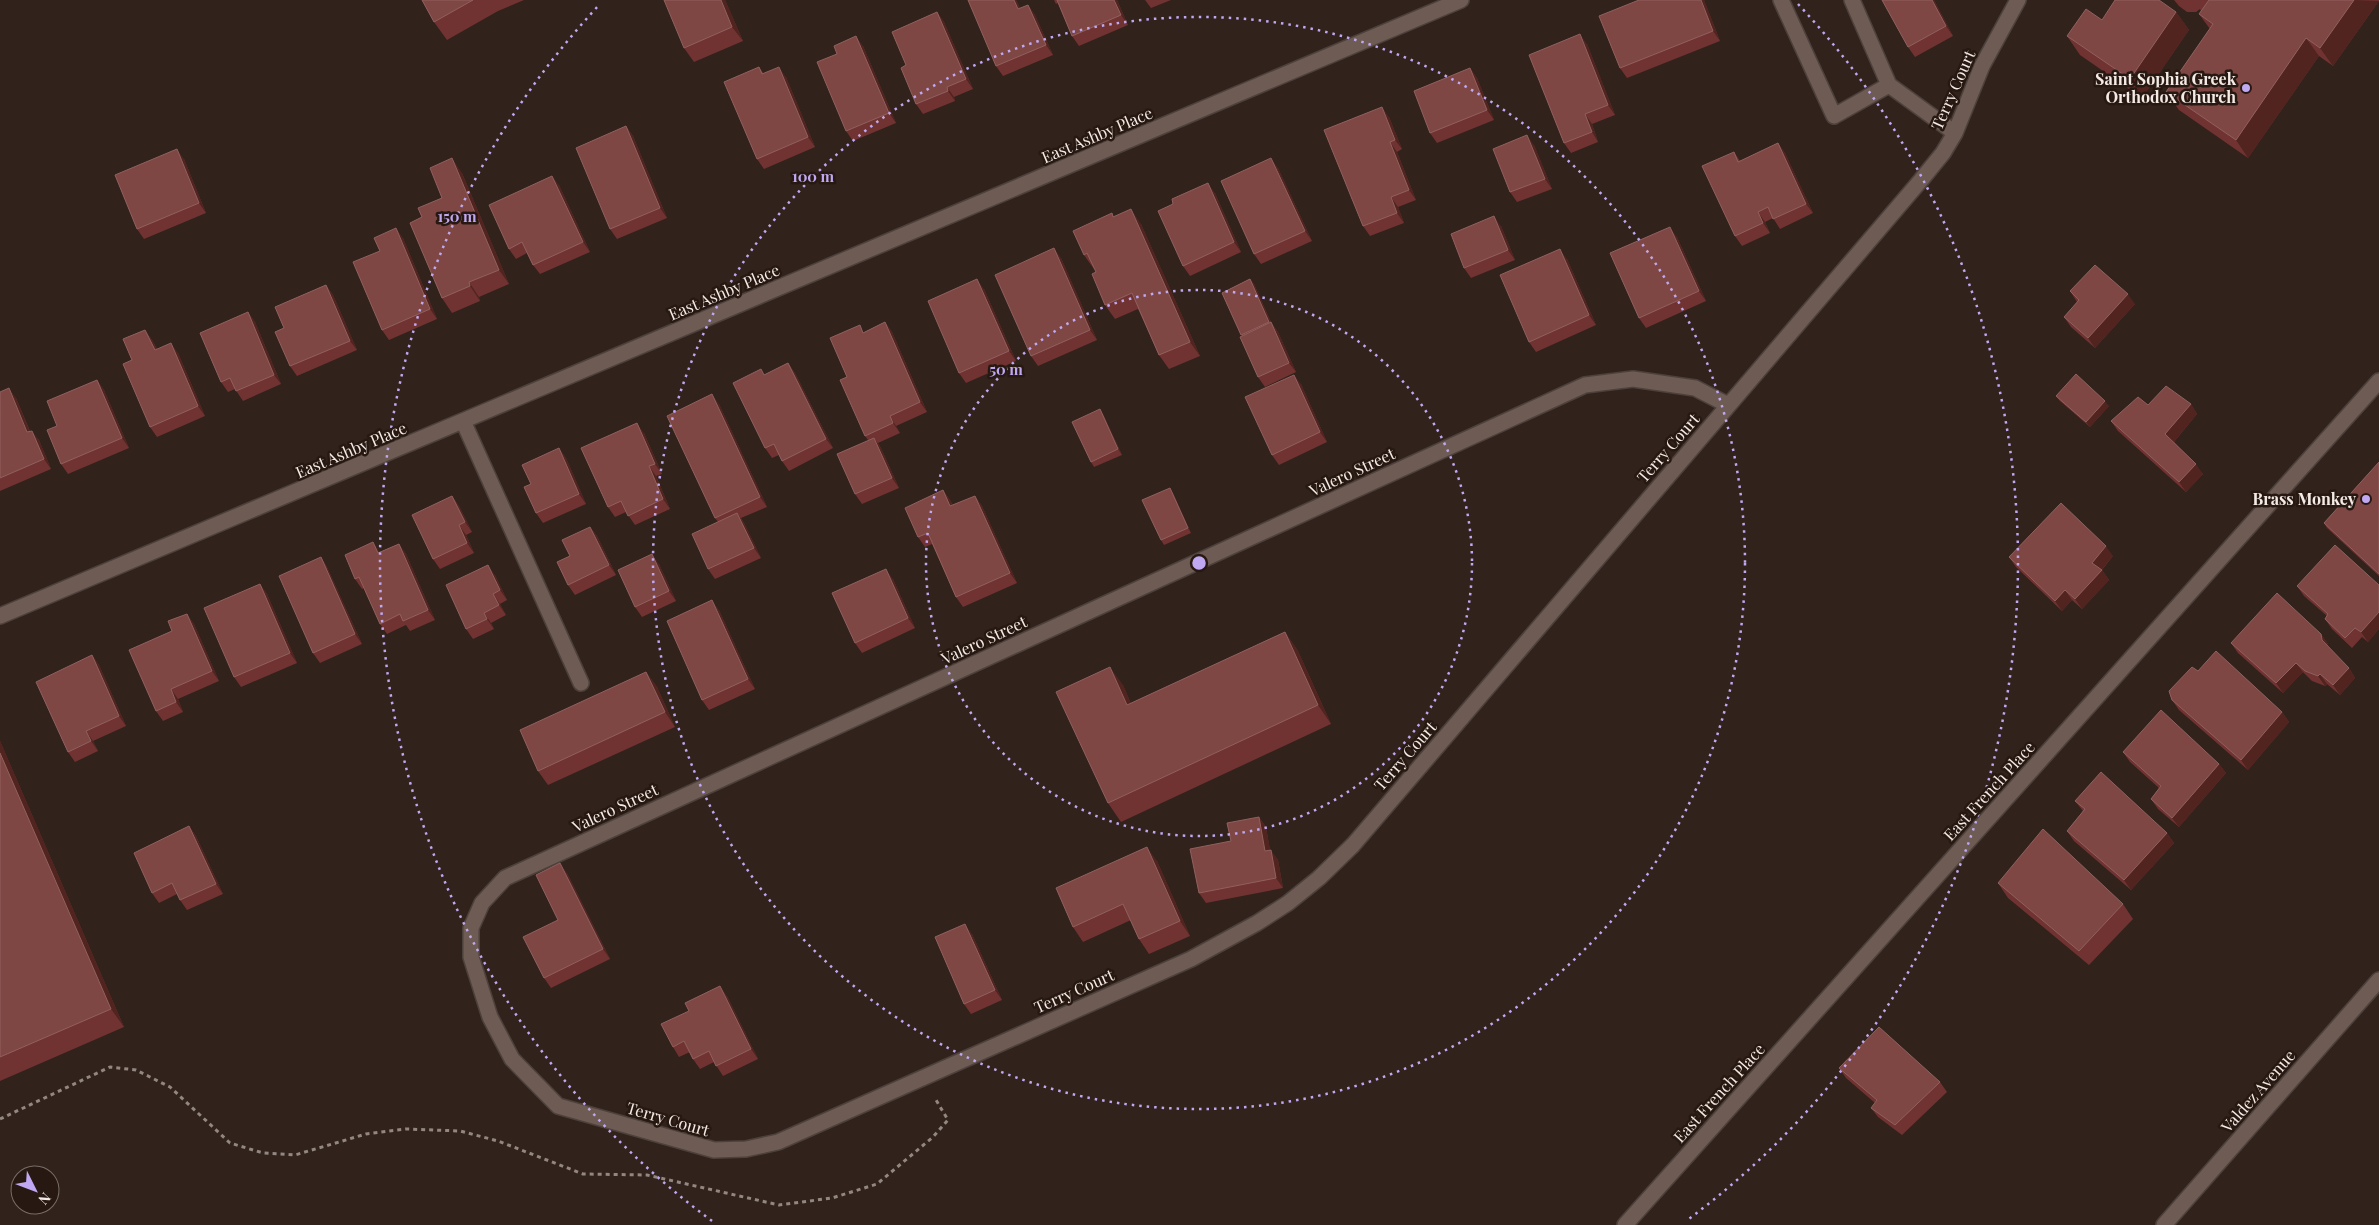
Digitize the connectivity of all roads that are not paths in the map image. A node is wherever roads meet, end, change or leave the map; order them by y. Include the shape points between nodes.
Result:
1 (1461, 0) edge
2 (1781, 0) edge
3 (1852, 0) edge
4 (2018, 0) edge
5 (1889, 85) junction
6 (1955, 132) junction
7 (2379, 381) edge
8 (1728, 405) junction
9 (464, 421) junction
10 (0, 616) edge
11 (581, 682) dead end
12 (2379, 980) edge
13 (558, 1106) joint
14 (1625, 1225) edge
15 (2164, 1225) edge

1 - 9 street, East Ashby Place
2 - 5 street via 1834,116
3 - 5 street
4 - 6 street, Terry Court via 1982,66
5 - 6 street
6 - 8 street, Terry Court via 1921,180
7 - 14 street, East French Place
8 - 13 street, Terry Court via 1353,844 1319,878 1257,923 1190,959 778,1142 746,1149 714,1150
8 - 13 street, Valero Street via 1695,388 1633,379 1585,385 505,878 482,903 471,928 471,957 490,1017 512,1059
9 - 10 street, East Ashby Place
9 - 11 street
12 - 15 street, Valdez Avenue

